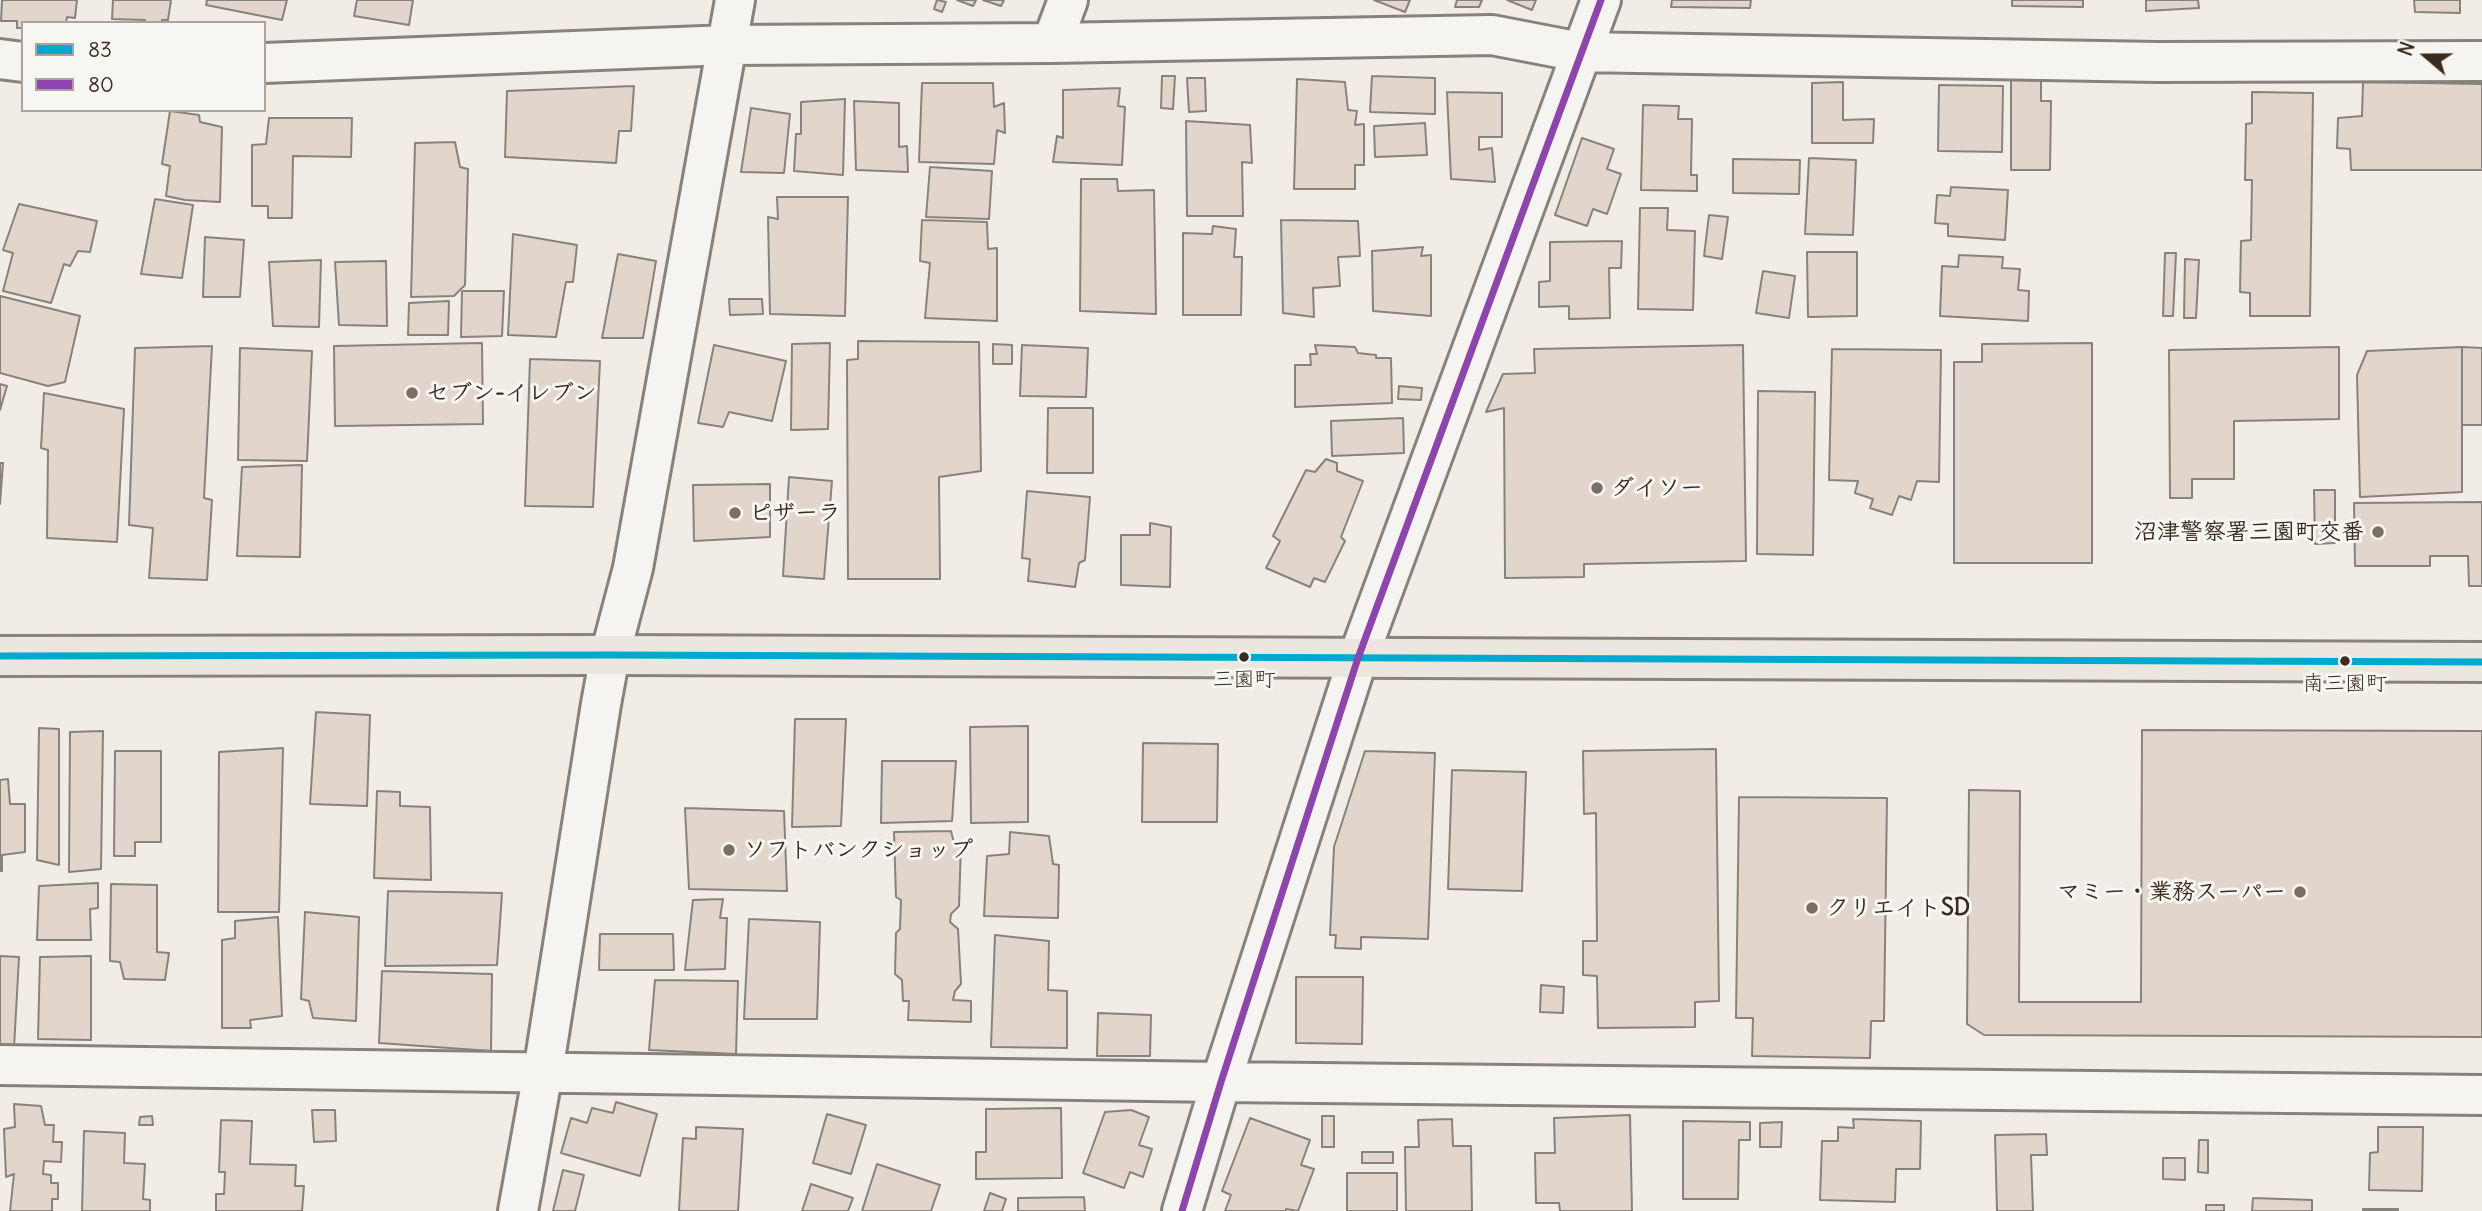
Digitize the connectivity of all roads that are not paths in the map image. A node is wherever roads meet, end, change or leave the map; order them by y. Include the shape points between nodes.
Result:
1 (735, 0) edge
2 (1069, 0) edge
3 (1601, 0) edge
4 (1052, 43) junction
5 (729, 45) junction
6 (1580, 52) junction
7 (0, 59) edge
8 (2482, 61) edge
9 (21, 62) edge
10 (266, 63) edge
11 (610, 655) junction
12 (0, 656) edge
13 (1358, 658) junction
14 (2482, 662) edge
15 (0, 1065) edge
16 (543, 1072) junction
17 (1221, 1082) junction
18 (2482, 1095) edge
19 (518, 1211) edge
20 (1182, 1211) edge

1 - 5 street
2 - 4 street
3 - 6 street
4 - 5 street
4 - 6 street via 1492,35
5 - 10 street
5 - 11 street via 633,568
6 - 8 street via 2158,62
6 - 13 street
7 - 9 street
11 - 12 highway
11 - 13 highway
11 - 16 street
13 - 14 highway
13 - 17 street
15 - 16 street
16 - 17 street
16 - 19 street
17 - 18 street
17 - 20 street

